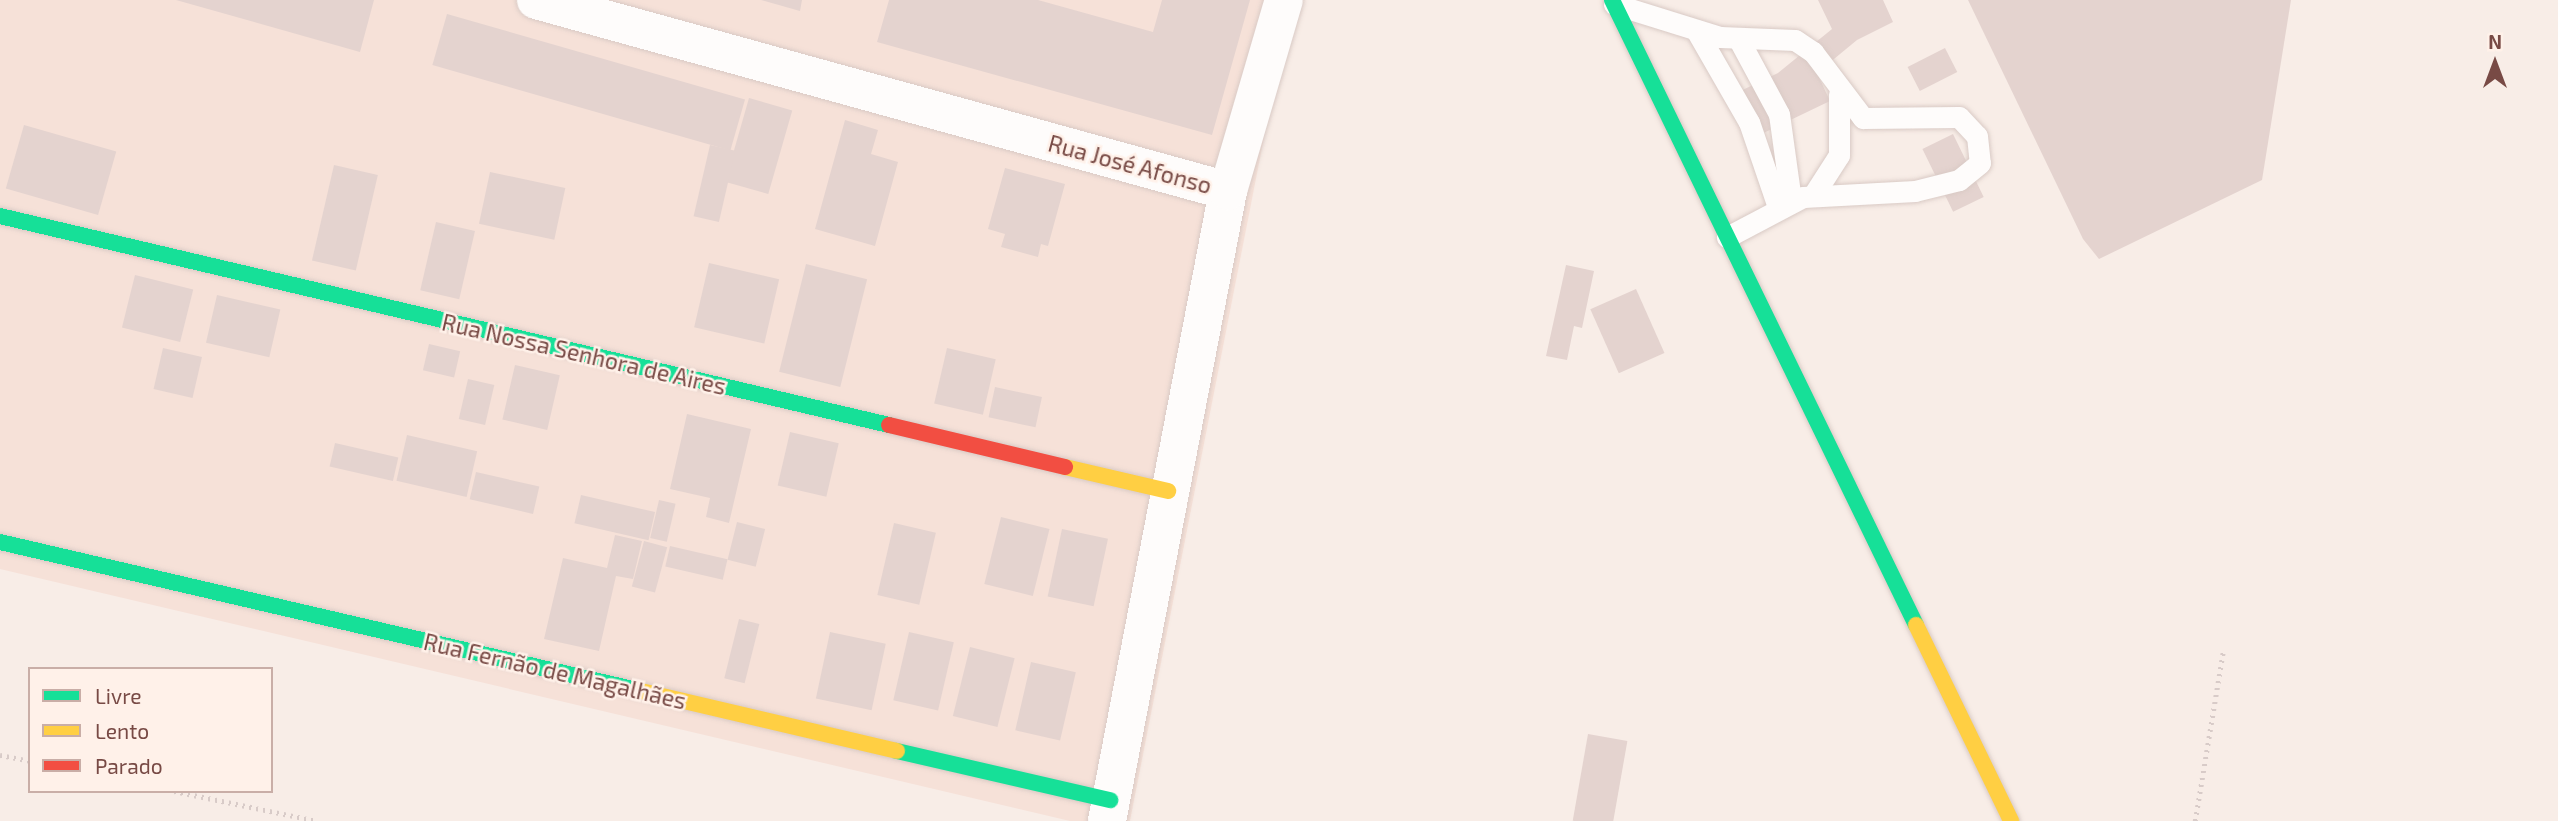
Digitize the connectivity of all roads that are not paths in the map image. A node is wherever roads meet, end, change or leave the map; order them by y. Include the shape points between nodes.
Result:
1 (536, 0) edge
2 (1284, 0) edge
3 (1613, 2) edge
4 (1696, 30) junction
5 (1738, 38) junction
6 (1839, 94) junction
7 (1228, 191) junction
8 (1814, 194) junction
9 (1784, 204) junction
10 (0, 216) edge
11 (1727, 237) junction
12 (1168, 491) junction
13 (0, 542) edge
14 (1109, 810) edge
15 (2011, 821) edge

1 - 7 street, Rua José Afonso
2 - 7 street
3 - 4 lane
3 - 11 street
4 - 5 lane
4 - 9 lane via 1749,122
5 - 6 lane via 1801,43
5 - 9 lane via 1779,114
6 - 8 lane via 1839,155
6 - 8 lane via 1870,120 1959,117 1972,126 1982,155 1968,174 1933,189
7 - 12 street, Rua José Afonso
8 - 9 lane
9 - 11 lane
10 - 12 street, Rua Nossa Senhora de Aires
11 - 15 street
12 - 14 street, Rua José Afonso
13 - 14 street, Rua Fernão de Magalhães

